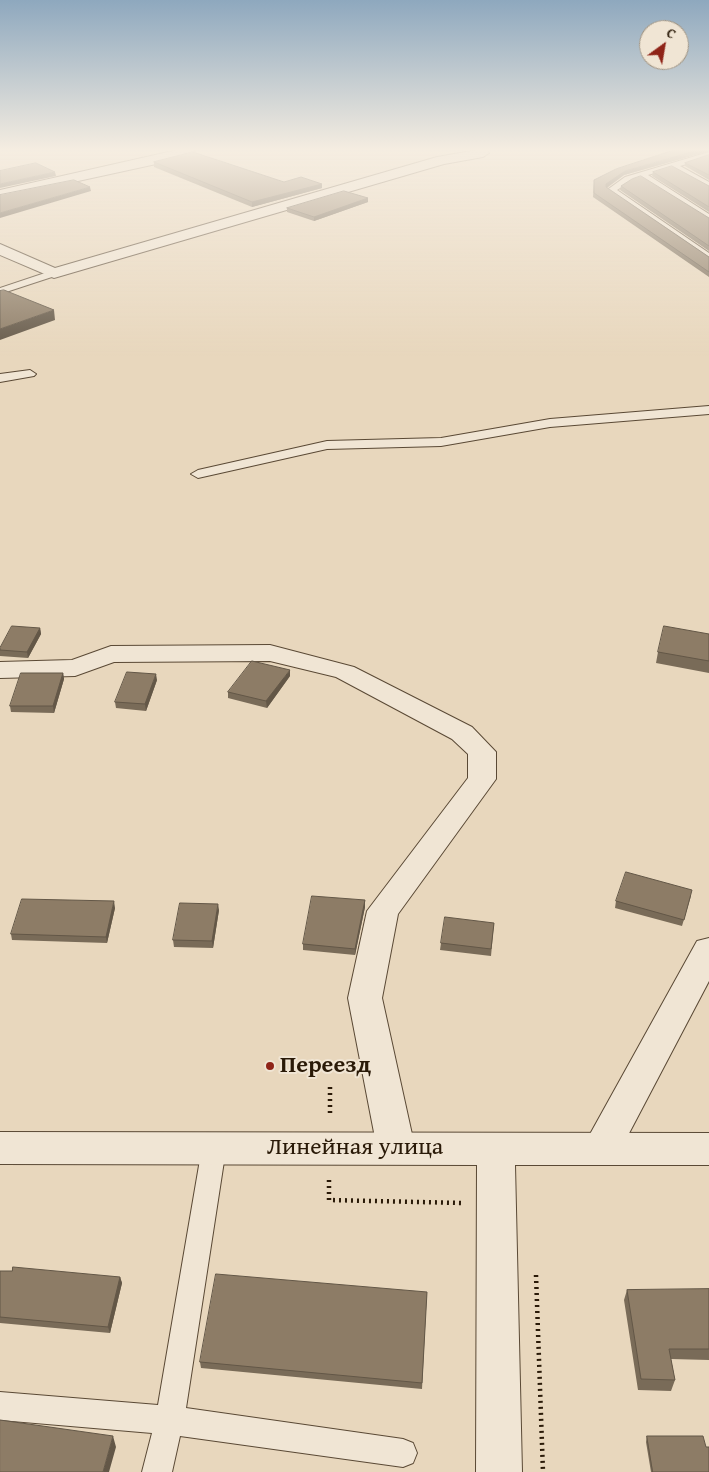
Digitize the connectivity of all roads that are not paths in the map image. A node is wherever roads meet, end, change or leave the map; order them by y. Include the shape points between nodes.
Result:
1 (240, 219) edge
2 (653, 219) edge
3 (0, 249) edge
4 (709, 257) edge
5 (54, 273) junction
6 (0, 291) edge
7 (30, 374) dead end
8 (0, 378) edge
9 (709, 410) edge
10 (198, 474) dead end
11 (0, 670) edge
12 (709, 950) edge
13 (0, 1148) edge
14 (214, 1148) junction
15 (396, 1148) junction
16 (496, 1148) junction
17 (602, 1148) junction
18 (709, 1149) edge
19 (0, 1406) edge
20 (170, 1420) junction
21 (403, 1454) dead end
22 (505, 1469) edge
23 (157, 1472) edge

1 - 5 street
2 - 4 lane
3 - 5 street
5 - 6 lane
7 - 8 lane
9 - 10 lane via 550,423 441,442 327,445
11 - 15 street via 75,668 111,654 270,653 345,672 462,734 482,752 482,779 383,911 365,998
12 - 17 street
13 - 14 street, Линейная улица
14 - 15 street, Линейная улица
14 - 20 lane
15 - 16 street, Линейная улица
16 - 17 street, Линейная улица
16 - 22 street
17 - 18 street, Линейная улица
19 - 20 lane
20 - 21 lane
20 - 23 lane

